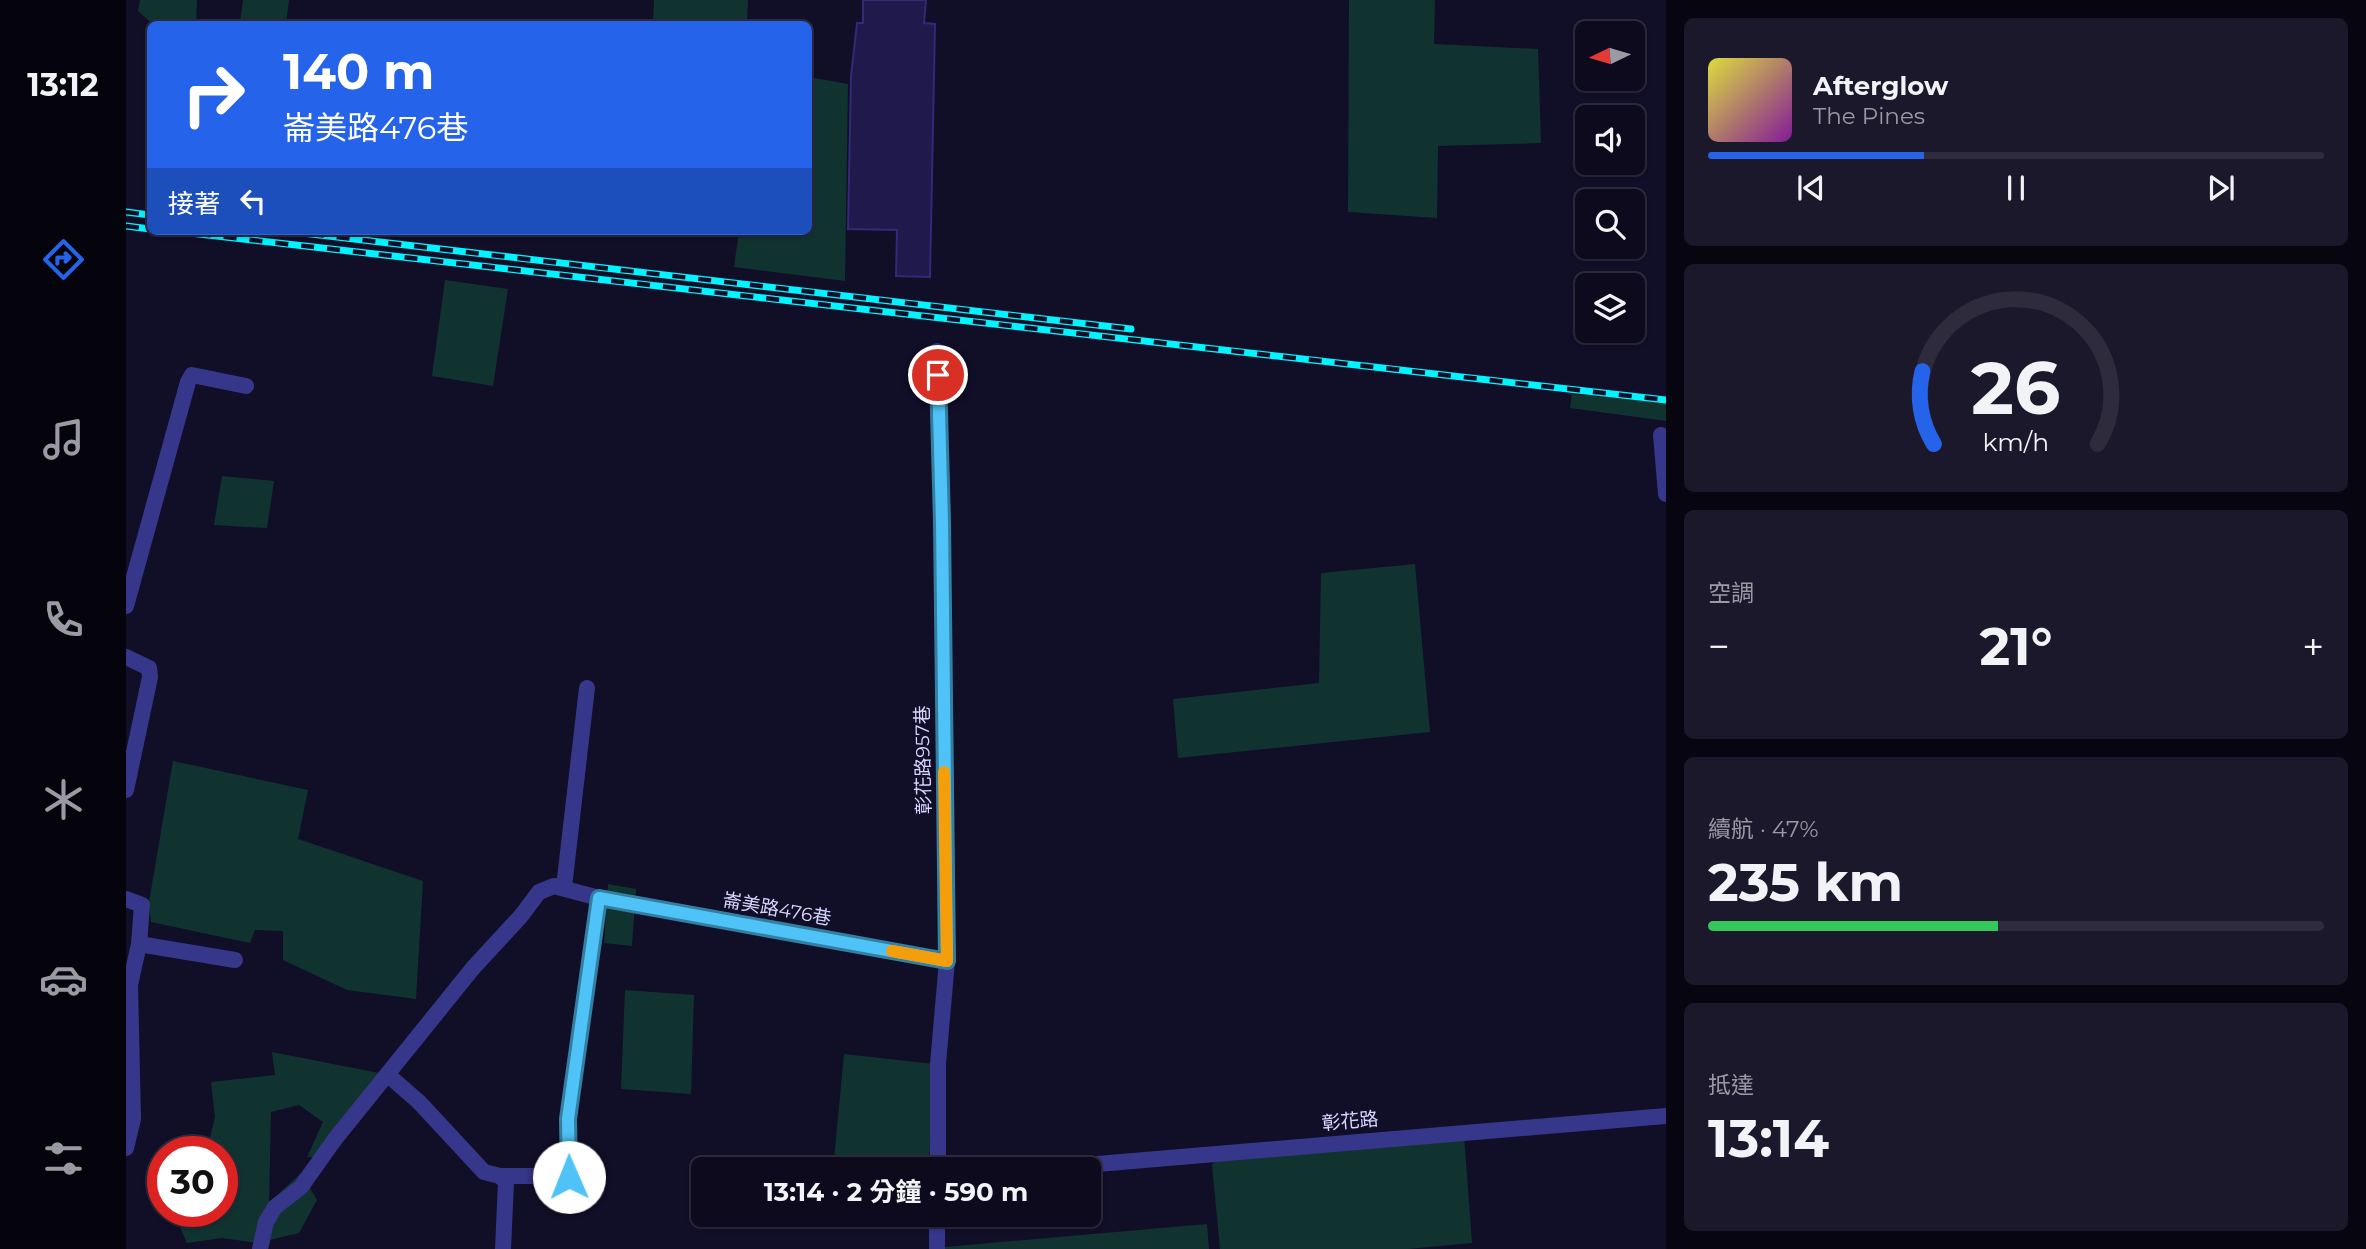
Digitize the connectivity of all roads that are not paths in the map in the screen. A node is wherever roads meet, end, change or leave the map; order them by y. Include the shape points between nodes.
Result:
1 (937, 351) dead end
2 (246, 386) dead end
3 (1661, 435) dead end
4 (1666, 494) edge
5 (126, 606) edge
6 (126, 657) edge
7 (587, 688) dead end
8 (128, 764) edge
9 (126, 790) edge
10 (564, 887) junction
11 (599, 898) junction
12 (126, 899) edge
13 (139, 944) junction
14 (235, 960) dead end
15 (947, 961) junction
16 (388, 1076) junction
17 (1666, 1116) edge
18 (126, 1149) edge
19 (937, 1157) edge
20 (1101, 1164) edge
21 (500, 1176) junction
22 (937, 1227) edge
23 (260, 1249) edge
24 (503, 1249) edge
25 (937, 1249) edge

1 - 15 street, 彰花路957巷
2 - 5 street via 191,375
3 - 4 street
6 - 8 street via 149,668 150,677
7 - 10 street
8 - 9 street
10 - 11 street, 崙美路476巷
10 - 16 street via 539,892
11 - 15 street, 崙美路476巷
11 - 21 street via 568,1119 569,1177
12 - 13 street via 142,905
13 - 14 street
13 - 18 street via 130,985 133,1119
15 - 19 street, 彰花路957巷 via 938,1064
16 - 21 street via 419,1102 484,1172
16 - 23 street via 301,1187 275,1207
17 - 20 street, 彰花路
21 - 24 street via 506,1182
22 - 25 street

